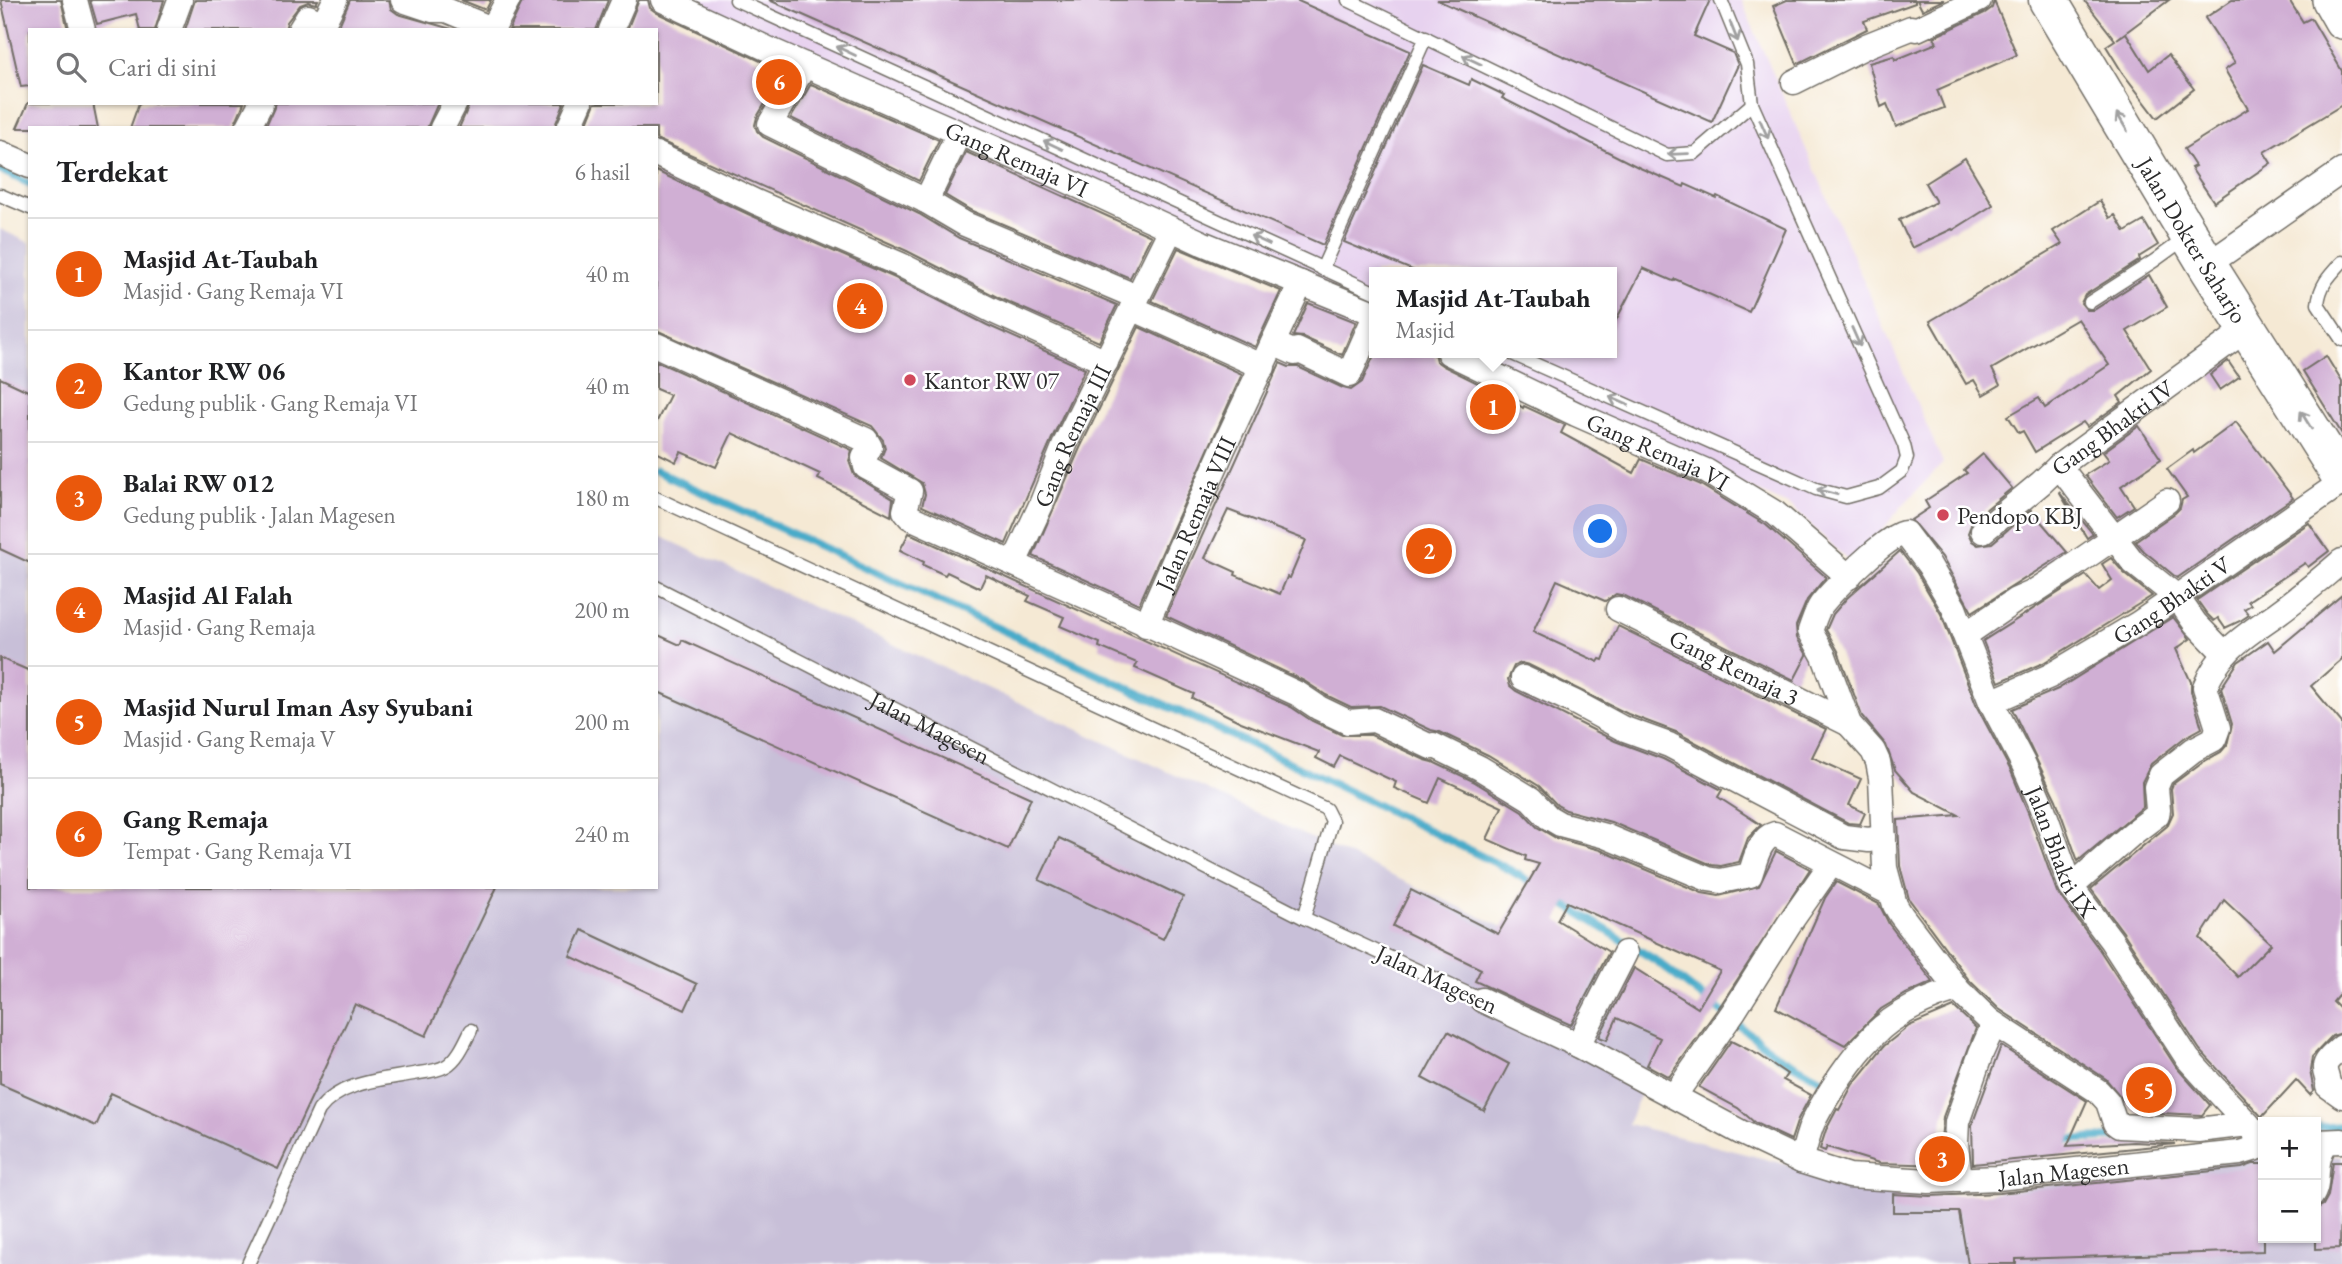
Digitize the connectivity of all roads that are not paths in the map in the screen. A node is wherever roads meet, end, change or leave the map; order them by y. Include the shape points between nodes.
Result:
1 (75, 0) edge
2 (180, 0) edge
3 (335, 0) edge
4 (403, 0) edge
5 (508, 0) edge
6 (624, 0) edge
7 (663, 0) edge
8 (736, 0) edge
9 (1348, 0) edge
10 (1721, 0) edge
11 (1979, 0) edge
12 (2048, 0) edge
13 (2330, 0) edge
14 (2342, 21) edge
15 (82, 28) edge
16 (170, 28) edge
17 (301, 28) edge
18 (490, 28) edge
19 (493, 28) edge
20 (612, 28) edge
21 (1426, 37) junction
22 (805, 65) junction
23 (1794, 82) dead end
24 (1752, 104) junction
25 (260, 105) edge
26 (454, 105) edge
27 (579, 105) edge
28 (249, 126) edge
29 (443, 126) edge
30 (570, 126) edge
31 (959, 133) junction
32 (0, 153) edge
33 (658, 155) edge
34 (28, 165) edge
35 (2342, 170) edge
36 (0, 195) edge
37 (926, 201) junction
38 (28, 207) edge
39 (1171, 229) junction
40 (2199, 250) junction
41 (2342, 262) edge
42 (1322, 269) junction
43 (1301, 283) junction
44 (1369, 290) edge
45 (1135, 302) junction
46 (2090, 302) dead end
47 (1369, 314) edge
48 (1369, 328) edge
49 (2248, 328) junction
50 (2342, 340) edge
51 (1273, 343) junction
52 (658, 346) edge
53 (1459, 358) edge
54 (1521, 358) edge
55 (1106, 362) junction
56 (1262, 366) junction
57 (2059, 466) junction
58 (2342, 480) edge
59 (658, 499) edge
60 (2167, 501) dead end
61 (1983, 531) dead end
62 (2113, 538) junction
63 (2342, 561) edge
64 (1014, 563) junction
65 (1849, 577) junction
66 (658, 588) edge
67 (2177, 597) junction
68 (1618, 608) dead end
69 (1146, 625) junction
70 (1965, 635) junction
71 (2225, 654) junction
72 (1523, 678) dead end
73 (1991, 702) junction
74 (1849, 724) junction
75 (1884, 837) junction
76 (1831, 864) junction
77 (2071, 887) junction
78 (1892, 894) junction
79 (1304, 918) junction
80 (1625, 953) dead end
81 (1958, 990) junction
82 (1482, 1000) joint
83 (1994, 1024) junction
84 (471, 1030) dead end
85 (1578, 1045) junction
86 (2342, 1047) edge
87 (2335, 1091) edge
88 (1674, 1097) junction
89 (2257, 1135) edge
90 (2331, 1141) edge
91 (1801, 1161) junction
92 (1960, 1180) junction
93 (2321, 1191) edge
94 (248, 1264) edge

1 - 15 street
2 - 16 street
3 - 17 street via 324,22 308,17
4 - 18 street via 446,10
5 - 19 street
6 - 20 street
7 - 22 street, Gang Remaja VI
42 -> 8 lane
9 - 21 lane
10 -> 24 lane via 1747,64
11 - 23 street via 1866,46
40 -> 12 main road, Jalan Dokter Saharjo
13 - 14 street
24 -> 21 lane via 1695,153 1667,155
21 - 42 lane
22 - 31 street, Gang Remaja VI
22 - 37 street via 770,124
24 -> 54 lane via 1904,445 1907,458 1902,471 1879,488 1846,497 1816,489
25 - 28 street
26 - 29 street
27 - 30 street
31 - 37 street
31 - 39 street, Gang Remaja VI
32 - 34 street
33 - 55 street
35 - 40 street
36 - 38 lane
37 - 45 street via 965,224
39 - 43 street, Gang Remaja VI
39 - 45 street, Gang Remaja III
40 - 46 lane via 2154,261
40 - 49 main road, Jalan Dokter Saharjo
41 - 50 lane via 2319,291 2318,304
42 - 44 lane
43 - 47 street, Gang Remaja VI
43 - 51 street, Jalan Remaja VIII
45 - 55 street, Gang Remaja III
45 - 56 street
48 - 51 street via 1349,375
49 - 57 street, Gang Bhakti IV
58 -> 49 main road, Jalan Dokter Saharjo
51 - 56 street, Jalan Remaja VIII
52 - 64 street via 866,440 870,447 864,458 866,467 911,491 905,511 909,517
53 - 65 street, Gang Remaja VI via 1716,477 1775,513
55 - 64 street, Gang Remaja III
56 - 69 street, Jalan Remaja VIII
57 - 61 street, Gang Bhakti IV
57 - 62 street
58 - 67 street, Gang Bhakti V
59 - 79 lane via 1326,809 1332,821
60 - 62 street
62 - 67 street via 2141,570
62 - 70 street
63 - 71 street
64 - 69 street
65 - 70 street, Jalan Bhakti IX via 1877,548 1905,533 1942,586
65 - 74 street via 1819,607 1810,631
66 - 79 lane, Jalan Magesen
67 - 71 street
67 - 73 street, Gang Bhakti V via 2050,677
68 - 74 street, Gang Remaja 3
69 - 76 street via 1298,694 1348,722 1374,720 1433,745 1531,799 1560,824 1605,836 1708,879 1748,876 1762,843 1775,834
70 - 73 street, Jalan Bhakti IX
71 - 77 street via 2205,687 2218,728 2214,739 2161,775 2156,787 2157,816
72 - 75 street via 1622,729 1669,745 1844,837
73 - 77 street, Jalan Bhakti IX via 2029,775
74 - 75 street via 1878,762
75 - 78 street
76 - 78 street
76 - 88 street
77 - 89 street, Jalan Bhakti IX via 2188,1059
78 - 81 street via 1901,915
79 - 82 lane, Jalan Magesen
80 - 85 street
81 - 83 street
81 - 91 street via 1928,1000 1873,1035 1814,1121
82 - 85 street, Jalan Magesen
83 - 89 street via 2098,1091 2119,1126
83 - 92 street via 1957,1133
84 - 94 lane via 447,1066 342,1089 328,1099
85 - 88 street, Jalan Magesen
86 - 87 street via 2325,1065
88 - 91 street, Jalan Magesen
89 - 92 street, Jalan Magesen via 2240,1153
90 - 93 lane via 2323,1161
91 - 92 street, Jalan Magesen via 1849,1176

